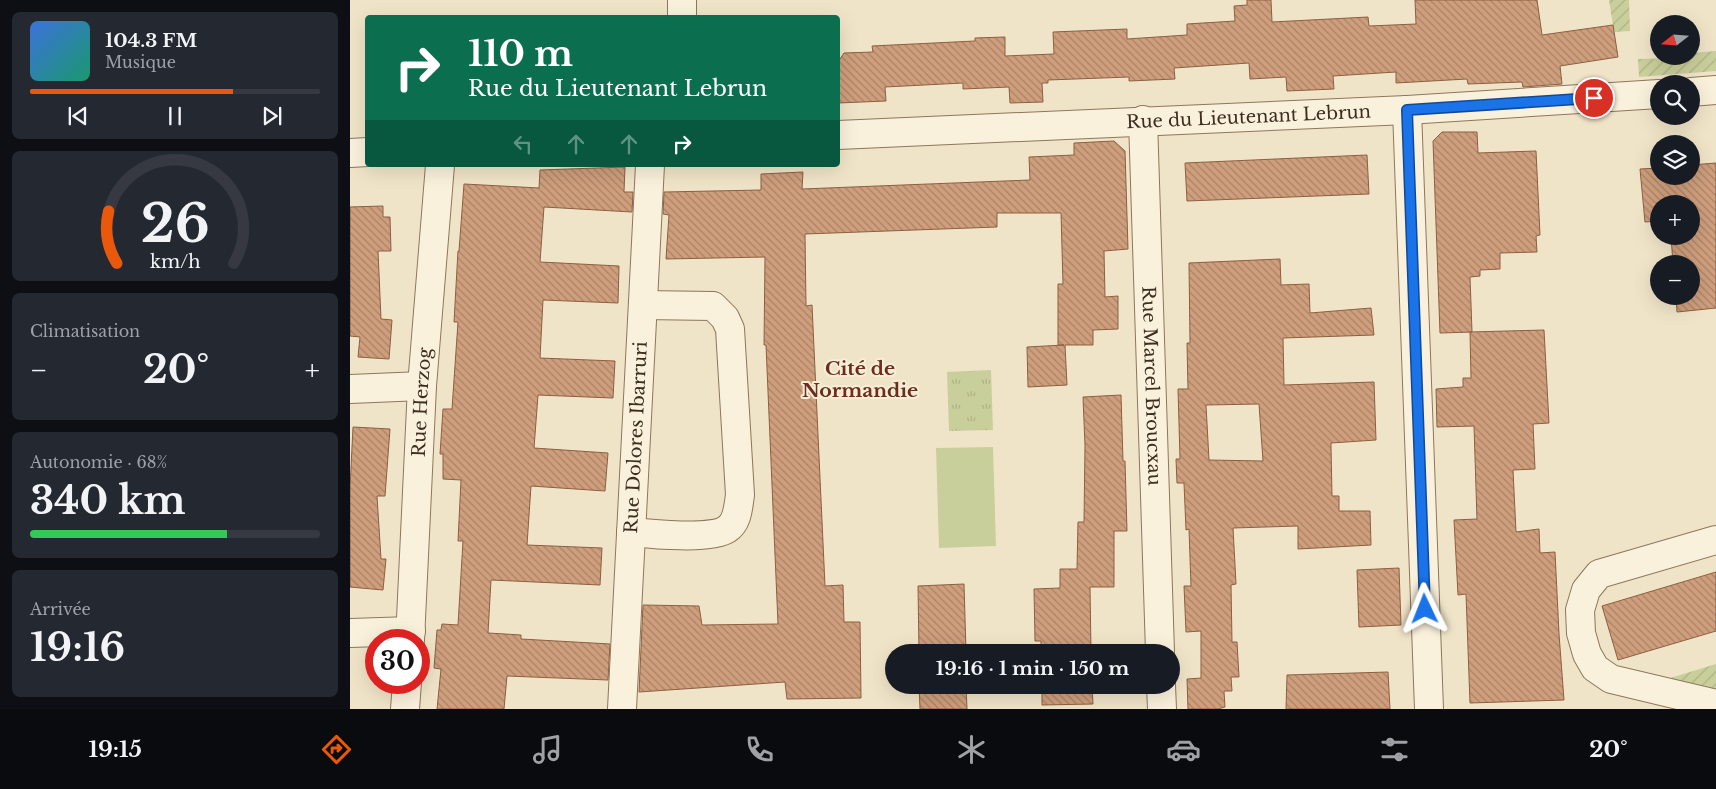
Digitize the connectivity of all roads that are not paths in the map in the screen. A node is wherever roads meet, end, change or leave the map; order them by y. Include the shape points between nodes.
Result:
1 (682, 0) edge
2 (682, 15) edge
3 (1716, 90) edge
4 (1700, 91) edge
5 (1650, 95) edge
6 (1407, 110) junction
7 (1143, 120) junction
8 (840, 134) edge
9 (365, 152) edge
10 (350, 153) edge
11 (440, 167) edge
12 (650, 167) edge
13 (643, 305) junction
14 (422, 386) junction
15 (350, 389) edge
16 (631, 532) junction
17 (1716, 540) edge
18 (411, 629) edge
19 (350, 633) edge
20 (365, 634) edge
21 (1160, 644) edge
22 (406, 694) edge
23 (1161, 694) edge
24 (1716, 704) edge
25 (405, 709) edge
26 (622, 709) edge
27 (1162, 709) edge
28 (1429, 709) edge

1 - 2 street
3 - 4 street
5 - 6 street, Rue du Lieutenant Lebrun
6 - 7 street, Rue du Lieutenant Lebrun
6 - 28 street
7 - 8 street, Rue du Lieutenant Lebrun
7 - 21 street, Rue Marcel Broucxau
9 - 10 street
11 - 14 street, Rue Herzog
12 - 13 street, Rue Dolores Ibarruri
13 - 16 street, Rue Dolores Ibarruri
13 - 16 street via 713,306 725,318 730,329 740,494 737,516 728,529 718,534
14 - 15 street
14 - 18 street, Rue Herzog
16 - 26 street, Rue Dolores Ibarruri
17 - 24 street via 1599,574 1586,590 1580,610 1580,633 1595,668 1611,679
19 - 20 street
22 - 25 street
23 - 27 street

